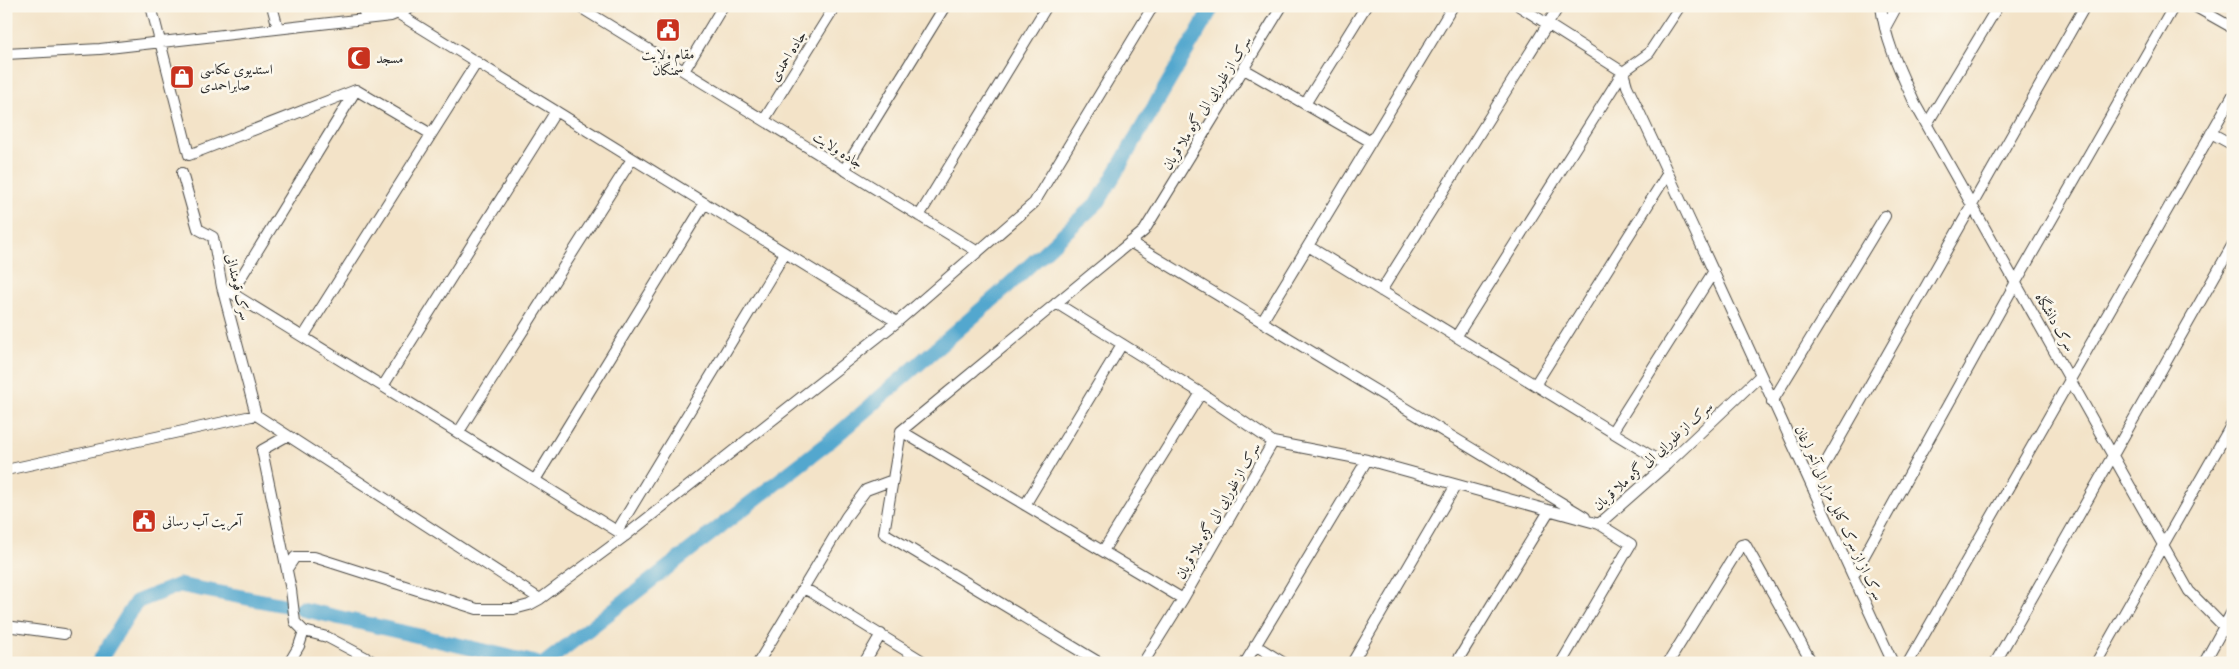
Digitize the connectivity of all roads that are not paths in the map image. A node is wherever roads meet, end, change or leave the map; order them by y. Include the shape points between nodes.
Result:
1 (151, 6) edge
2 (272, 6) edge
3 (362, 6) edge
4 (415, 6) edge
5 (578, 6) edge
6 (723, 6) edge
7 (835, 6) edge
8 (945, 6) edge
9 (1047, 6) edge
10 (1153, 6) edge
11 (1282, 6) edge
12 (1366, 6) edge
13 (1454, 6) edge
14 (1519, 6) edge
15 (1560, 6) edge
16 (1680, 6) edge
17 (1881, 6) edge
18 (1897, 6) edge
19 (1998, 6) edge
20 (2085, 6) edge
21 (2174, 6) edge
22 (2194, 6) edge
23 (402, 10) edge
24 (366, 18) junction
25 (1548, 24) junction
26 (278, 28) junction
27 (1885, 28) junction
28 (2233, 28) edge
29 (161, 41) junction
30 (6, 54) edge
31 (476, 62) junction
32 (1244, 69) junction
33 (684, 72) junction
34 (1623, 72) junction
35 (356, 90) junction
36 (2233, 94) edge
37 (1305, 104) junction
38 (556, 111) junction
39 (764, 120) junction
40 (1927, 124) junction
41 (2211, 132) junction
42 (431, 134) junction
43 (1372, 142) junction
44 (2233, 145) edge
45 (632, 159) junction
46 (844, 170) junction
47 (182, 173) dead end
48 (1668, 173) junction
49 (705, 203) junction
50 (1972, 203) junction
51 (919, 216) junction
52 (1884, 216) dead end
53 (1130, 242) junction
54 (1308, 246) junction
55 (2232, 246) edge
56 (978, 252) junction
57 (786, 253) junction
58 (1714, 271) junction
59 (2016, 282) junction
60 (227, 289) junction
61 (1381, 291) junction
62 (1056, 303) junction
63 (897, 322) junction
64 (1262, 322) junction
65 (303, 337) junction
66 (1456, 337) junction
67 (1122, 344) junction
68 (1760, 376) junction
69 (2071, 378) junction
70 (1535, 385) junction
71 (383, 386) junction
72 (1201, 393) junction
73 (1772, 402) junction
74 (256, 415) junction
75 (2233, 422) edge
76 (901, 431) junction
77 (1612, 432) junction
78 (458, 433) junction
79 (287, 436) junction
80 (1273, 442) junction
81 (2113, 454) junction
82 (1367, 460) junction
83 (1666, 465) junction
84 (6, 470) edge
85 (535, 480) junction
86 (893, 480) junction
87 (1456, 485) junction
88 (1812, 487) junction
89 (1025, 505) junction
90 (1549, 511) junction
91 (1596, 523) junction
92 (621, 534) junction
93 (2163, 544) junction
94 (1103, 550) junction
95 (287, 569) junction
96 (1853, 576) junction
97 (804, 590) junction
98 (540, 599) junction
99 (1183, 599) junction
100 (2233, 610) edge
101 (6, 626) edge
102 (2223, 627) junction
103 (304, 631) junction
104 (64, 634) dead end
105 (881, 634) junction
106 (2233, 636) edge
107 (1255, 645) junction
108 (289, 663) edge
109 (376, 663) edge
110 (758, 663) edge
111 (864, 663) edge
112 (926, 663) edge
113 (1100, 663) edge
114 (1142, 663) edge
115 (1245, 663) edge
116 (1284, 663) edge
117 (1352, 663) edge
118 (1456, 663) edge
119 (1561, 663) edge
120 (1668, 663) edge
121 (1812, 663) edge
122 (1894, 663) edge
123 (1908, 663) edge
124 (1995, 663) edge
125 (2096, 663) edge
126 (2204, 663) edge

1 - 29 street
2 - 26 street
3 - 24 street
4 - 23 street
5 - 33 street, جاده ولایت
6 - 33 street
7 - 39 street, جاده احمدی
8 - 46 street
9 - 51 street
10 - 56 street via 1034,203
11 - 32 street, سرک از ظورایی الی گزه ملا قربان
12 - 37 street
13 - 43 street
14 - 25 street
15 - 25 street
16 - 34 street via 1649,53
17 - 27 street, سرک دانشگاه
18 - 27 street
19 - 40 street
20 - 50 street
21 - 59 street
22 - 28 street
23 - 24 street
23 - 31 street
24 - 26 street
25 - 34 street
25 - 61 street
26 - 29 street
27 - 40 street, سرک دانشگاه via 1898,66
29 - 30 street via 100,49
29 - 35 street via 188,155
31 - 38 street
31 - 42 street
32 - 37 street
32 - 53 street, سرک از ظورایی الی گزه ملا قربان via 1144,230
33 - 39 street, جاده ولایت
34 - 48 street
34 - 66 street
35 - 42 street
35 - 60 street
36 - 41 street
37 - 43 street
38 - 45 street
38 - 71 street
39 - 46 street, جاده ولایت
40 - 50 street, سرک دانشگاه
41 - 44 street
41 - 69 street
42 - 65 street
43 - 54 street
45 - 49 street
45 - 78 street
46 - 51 street, جاده ولایت
47 - 60 street, سرک قومندانی via 198,229 213,237
48 - 58 street
48 - 70 street
49 - 57 street
49 - 85 street
50 - 59 street, سرک دانشگاه
50 - 88 street
51 - 56 street, جاده ولایت
52 - 73 street
53 - 62 street, سرک از ظورایی الی گزه ملا قربان
53 - 64 street
54 - 61 street
54 - 64 street
55 - 81 street
56 - 63 street
57 - 63 street
57 - 92 street
58 - 68 street
58 - 77 street
59 - 69 street, سرک دانشگاه
59 - 96 street
60 - 65 street
60 - 74 street, سرک قومندانی
61 - 66 street
62 - 67 street
62 - 76 street, سرک از ظورایی الی گزه ملا قربان
63 - 92 street
64 - 91 street
65 - 71 street
66 - 70 street
67 - 72 street
67 - 89 street
68 - 73 street, سرک از از سرک کابل مزار الی آخر لرغان
68 - 83 street, سرک از ظورایی الی گزه ملا قربان
69 - 81 street, سرک دانشگاه
69 - 123 street
70 - 77 street
71 - 78 street
72 - 80 street
72 - 94 street
73 - 88 street, سرک از از سرک کابل مزار الی آخر لرغان
74 - 79 street
74 - 84 street
75 - 93 street
76 - 86 street
76 - 89 street
77 - 83 street
78 - 85 street
79 - 95 street via 262,450
79 - 98 street
80 - 82 street, سرک از ظورایی الی گزه ملا قربان
80 - 99 street, سرک از ظورایی الی گزه ملا قربان
81 - 93 street, سرک دانشگاه
81 - 124 street
82 - 87 street, سرک از ظورایی الی گزه ملا قربان
82 - 107 street
83 - 91 street, سرک از ظورایی الی گزه ملا قربان
85 - 92 street
86 - 97 street via 866,490 846,517
86 - 113 street via 884,533
87 - 90 street, سرک از ظورایی الی گزه ملا قربان
87 - 117 street
88 - 96 street, سرک از از سرک کابل مزار الی آخر لرغان
89 - 94 street
90 - 91 street, سرک از ظورایی الی گزه ملا قربان
90 - 118 street
91 - 119 street via 1631,544
92 - 98 street
93 - 102 street, سرک دانشگاه via 2189,591
93 - 125 street
94 - 99 street
95 - 98 street via 296,557 314,557 477,609 514,609 529,606
95 - 103 street via 295,622
96 - 122 street, سرک از از سرک کابل مزار الی آخر لرغان
97 - 105 street
97 - 110 street
99 - 114 street, سرک از ظورایی الی گزه ملا قربان
100 - 102 street
101 - 104 street
102 - 106 street, سرک دانشگاه
102 - 126 street
103 - 108 street
103 - 109 street via 327,637
105 - 111 street
105 - 112 street
107 - 115 street
107 - 116 street
120 - 121 street via 1741,545 1746,544

